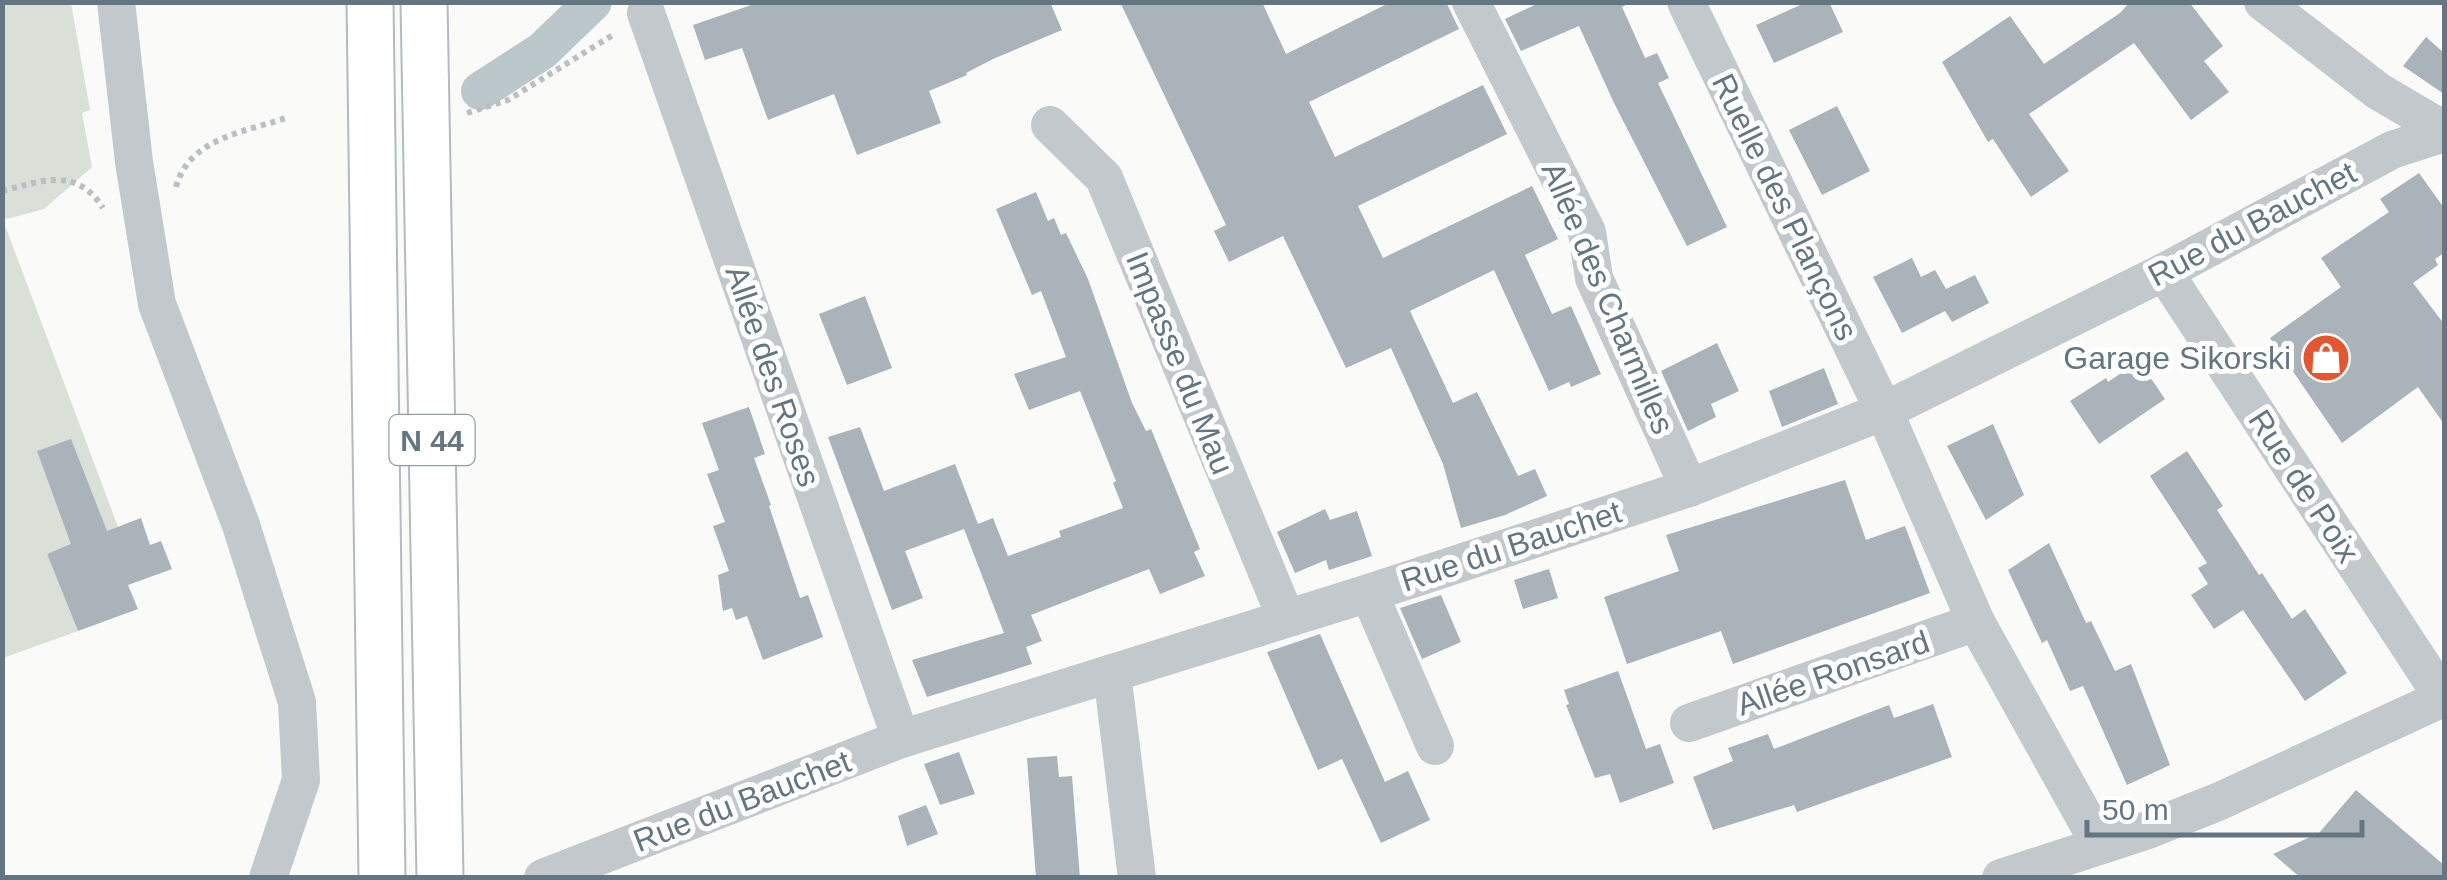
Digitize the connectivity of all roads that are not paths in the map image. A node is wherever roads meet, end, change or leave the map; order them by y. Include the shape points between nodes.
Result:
1 (116, 2) edge
2 (370, 2) edge
3 (424, 2) edge
4 (1471, 2) edge
5 (1686, 2) edge
6 (2263, 2) edge
7 (646, 13) road end
8 (1050, 125) dead end
9 (2444, 132) edge
10 (2164, 272) junction
11 (1884, 411) junction
12 (1688, 488) junction
13 (1370, 593) junction
14 (1286, 618) junction
15 (1976, 622) junction
16 (1112, 673) junction
17 (2444, 698) edge
18 (1690, 723) dead end
19 (901, 740) junction
20 (1435, 746) dead end
21 (2100, 846) junction
22 (268, 878) edge
23 (382, 878) edge
24 (440, 878) edge
25 (543, 878) edge
26 (1137, 878) edge
27 (2001, 878) edge

1 - 22 street via 157,304 241,525 297,702 301,780
2 - 23 main road, N 44
3 - 24 main road, N 44
4 - 12 street, Allée des Charmilles via 1587,232 1594,278
5 - 11 street, Ruelle des Plançons
6 - 9 street via 2378,91
7 - 19 street, Allée des Roses
8 - 14 street, Impasse du Mau via 1104,178
9 - 10 street, Rue du Bauchet via 2392,150
10 - 11 street, Rue du Bauchet
10 - 17 street, Rue de Poix
11 - 12 street, Rue du Bauchet
11 - 15 street, Ruelle des Plançons
12 - 13 street, Rue du Bauchet
13 - 14 street, Rue du Bauchet
13 - 20 street
14 - 16 street, Rue du Bauchet
15 - 18 street, Allée Ronsard
15 - 21 street, Ruelle des Plançons
16 - 19 street, Rue du Bauchet
16 - 26 street
17 - 21 street via 2220,802
19 - 25 street, Rue du Bauchet
21 - 27 street

